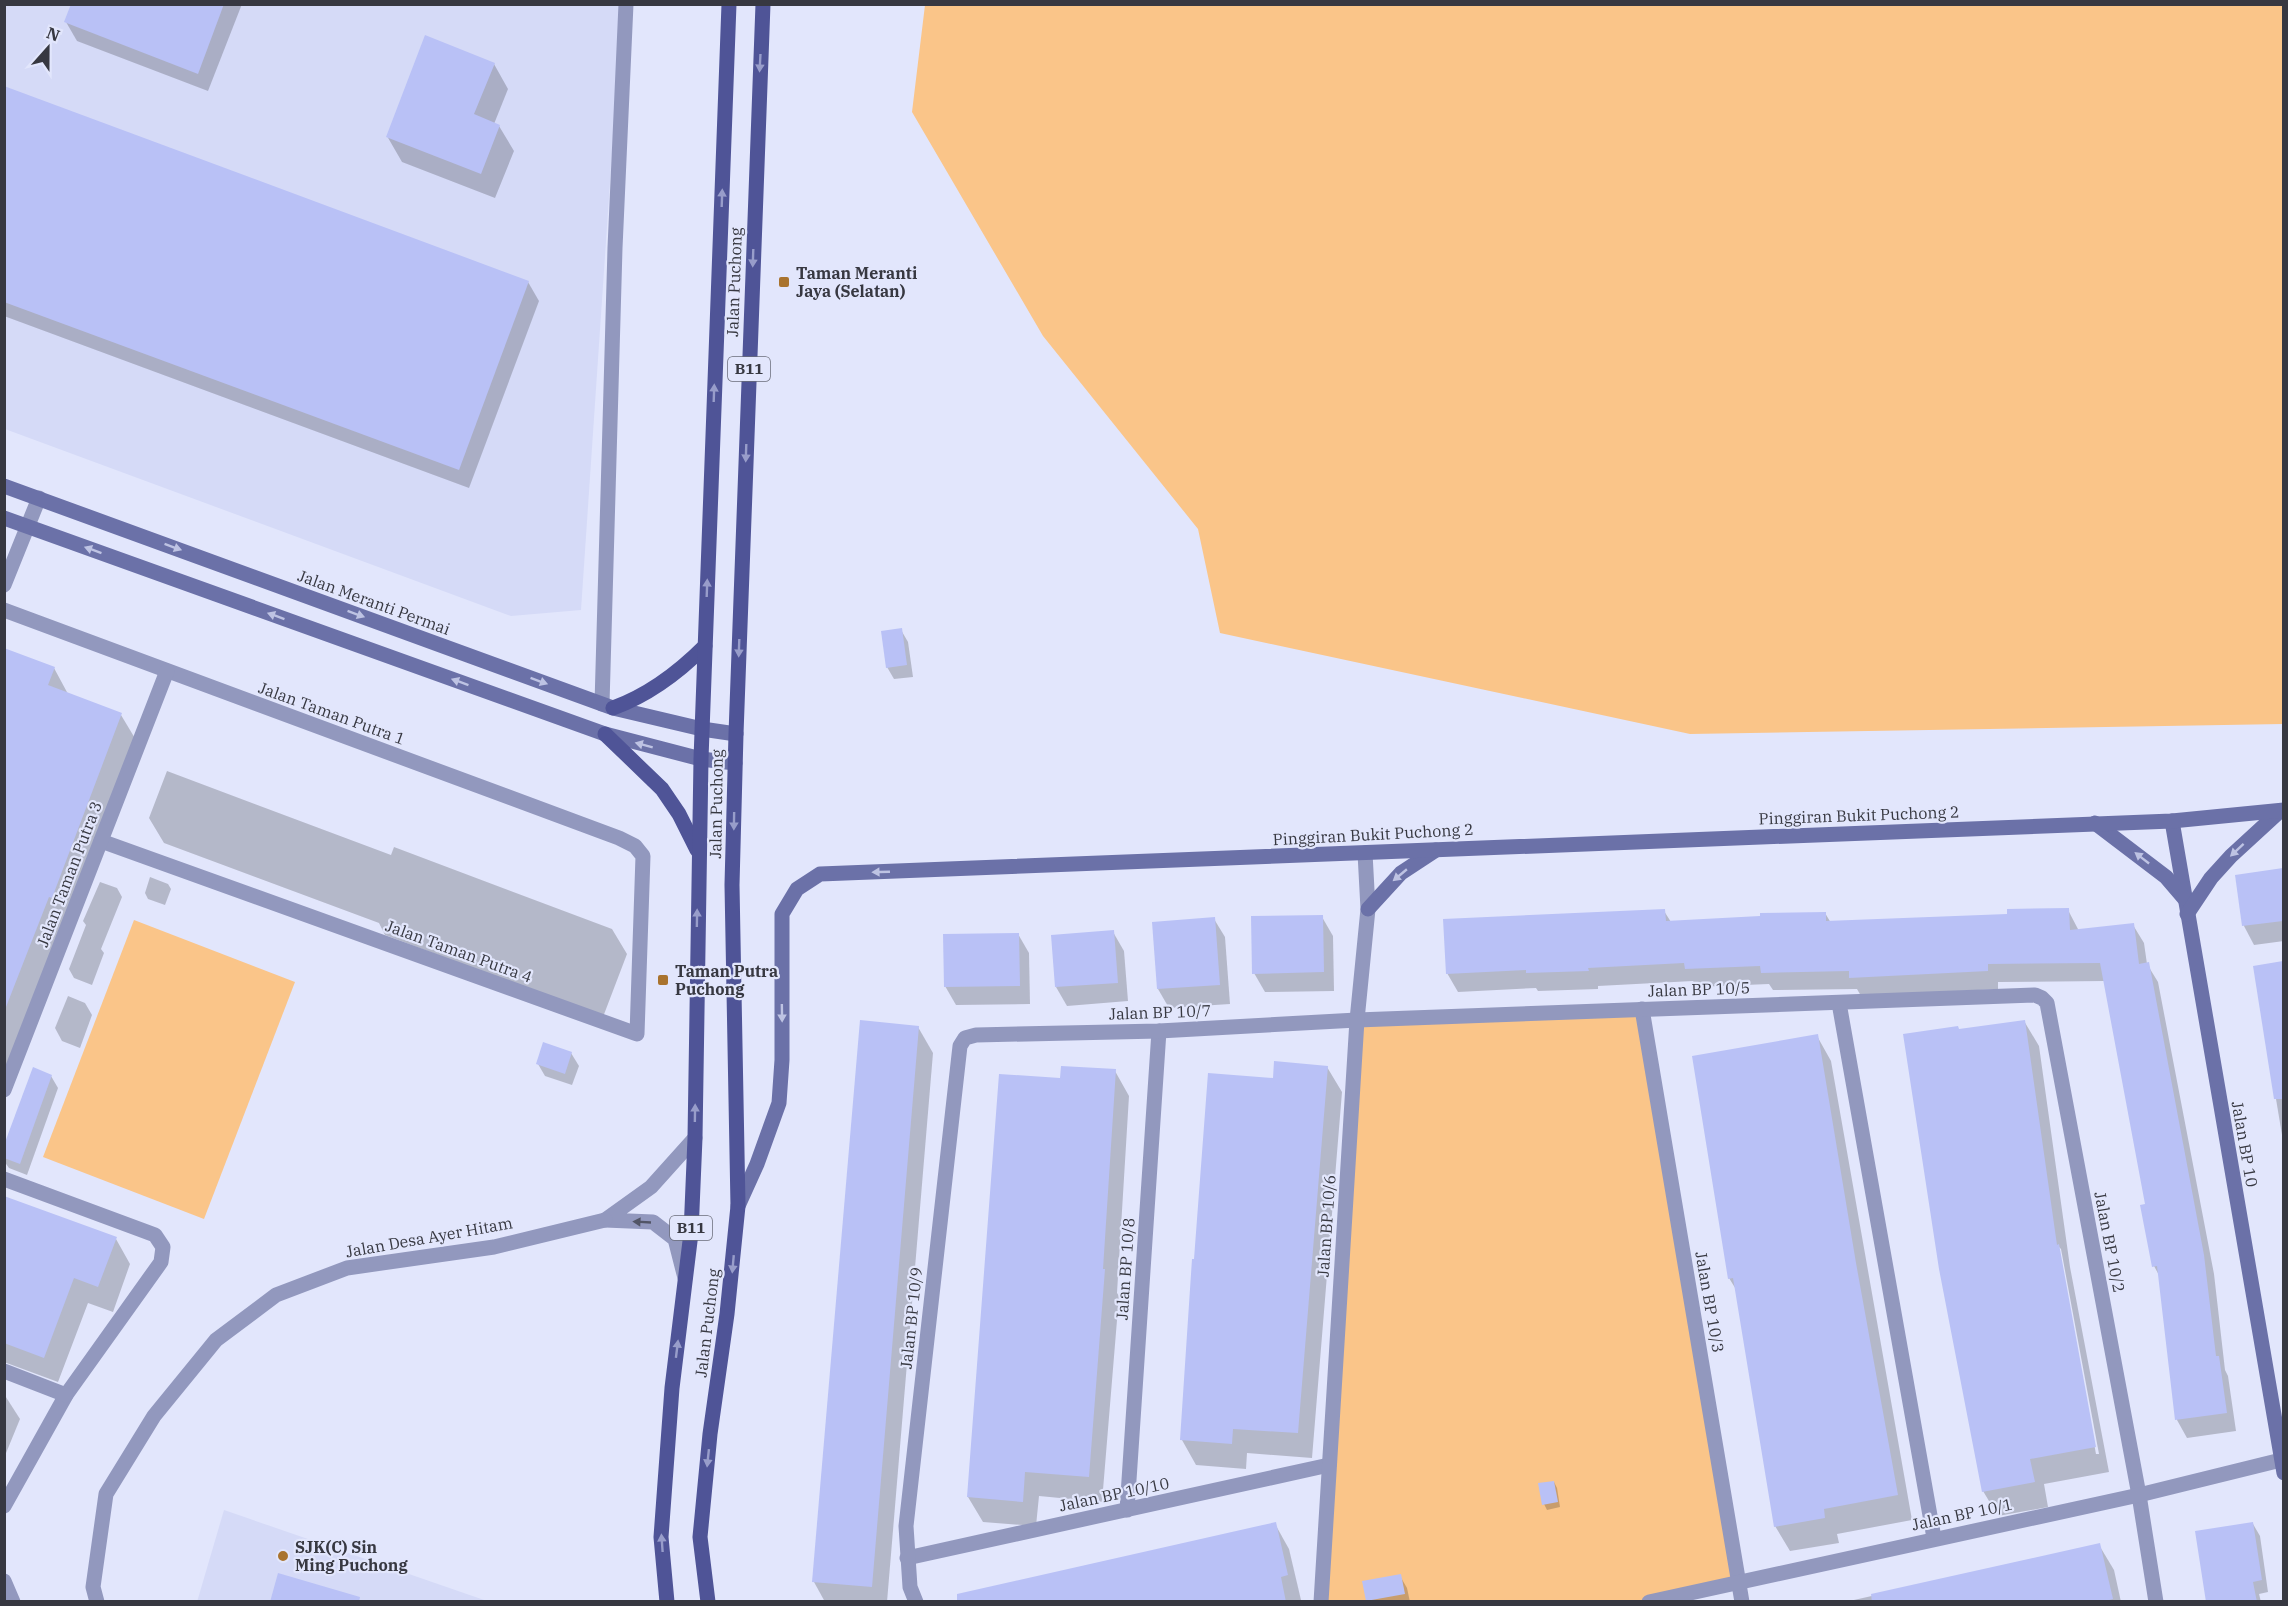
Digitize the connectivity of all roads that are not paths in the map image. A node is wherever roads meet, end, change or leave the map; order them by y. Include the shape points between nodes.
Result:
1 (626, 4) edge
2 (729, 4) edge
3 (763, 4) edge
4 (4, 486) edge
5 (39, 498) junction
6 (4, 518) edge
7 (28, 526) junction
8 (4, 585) edge
9 (4, 610) edge
10 (705, 646) junction
11 (167, 671) junction
12 (608, 706) junction
13 (702, 729) junction
14 (604, 734) junction
15 (736, 734) junction
16 (701, 759) junction
17 (735, 763) junction
18 (2282, 810) edge
19 (2172, 821) junction
20 (2095, 824) junction
21 (101, 841) junction
22 (1438, 849) junction
23 (698, 853) junction
24 (1365, 853) junction
25 (643, 856) joint
26 (2184, 898) junction
27 (1368, 909) junction
28 (2187, 914) junction
29 (2042, 998) joint
30 (1839, 1003) junction
31 (1642, 1009) junction
32 (1357, 1020) junction
33 (1159, 1031) junction
34 (965, 1038) joint
35 (4, 1090) edge
36 (695, 1138) junction
37 (4, 1179) edge
38 (738, 1206) junction
39 (605, 1220) junction
40 (686, 1278) junction
41 (4, 1371) edge
42 (66, 1395) junction
43 (1329, 1465) junction
44 (2282, 1467) edge
45 (2139, 1495) junction
46 (4, 1506) edge
47 (1127, 1510) junction
48 (1934, 1538) junction
49 (907, 1558) junction
50 (4, 1581) edge
51 (1739, 1582) junction
52 (13, 1602) edge
53 (98, 1602) edge
54 (667, 1602) edge
55 (708, 1602) edge
56 (916, 1602) edge
57 (1321, 1602) edge
58 (1649, 1602) edge
59 (1742, 1602) edge
60 (2156, 1602) edge

1 - 12 street via 614,260
10 -> 2 main road, Jalan Puchong / B11
3 -> 15 main road, Jalan Puchong / B11
4 - 5 street, Jalan Meranti Permai
5 - 7 street
5 -> 12 street, Jalan Meranti Permai
6 - 7 street
7 - 8 street
14 -> 7 street
9 - 11 street, Jalan Taman Putra 1
10 - 12 main road via 673,676 632,701
10 - 13 main road, Jalan Puchong / B11
11 - 21 street, Jalan Taman Putra 3
11 - 25 street, Jalan Taman Putra 1 via 619,838 635,846
12 - 13 street, Jalan Meranti Permai
13 - 15 street, Jalan Meranti Permai
13 - 16 main road, Jalan Puchong / B11
16 -> 14 street
14 - 23 main road via 662,789
15 - 17 main road, Jalan Puchong / B11
16 - 17 street
16 - 23 main road, Jalan Puchong / B11
17 -> 38 main road, Jalan Puchong / B11 via 732,885
18 - 19 street, Pinggiran Bukit Puchong 2
18 -> 28 street via 2231,856
19 - 20 street, Pinggiran Bukit Puchong 2
19 - 26 street, Jalan BP 10
20 - 22 street, Pinggiran Bukit Puchong 2
26 -> 20 street via 2166,877
21 - 25 street, Jalan Taman Putra 4 via 637,1034
21 - 35 street, Jalan Taman Putra 3
22 - 24 street, Pinggiran Bukit Puchong 2
22 -> 27 street via 1401,873
36 -> 23 main road, Jalan Puchong / B11
24 - 27 street, Jalan BP 10/6
24 -> 38 street, Pinggiran Bukit Puchong 2 via 820,873 797,889 782,914 779,1103
26 - 28 street, Jalan BP 10
27 - 32 street, Jalan BP 10/6
28 - 44 street, Jalan BP 10
29 - 30 street, Jalan BP 10/5 via 2035,994
29 - 45 street, Jalan BP 10/2 via 2047,1003
30 - 31 street, Jalan BP 10/5
30 - 48 street
31 - 32 street, Jalan BP 10/5
31 - 51 street, Jalan BP 10/3
32 - 33 street, Jalan BP 10/7
32 - 43 street, Jalan BP 10/6
33 - 34 street, Jalan BP 10/7
33 - 47 street, Jalan BP 10/8
34 - 49 street, Jalan BP 10/9 via 960,1046 906,1526
36 - 39 street, Jalan Desa Ayer Hitam via 651,1187
36 - 40 main road, Jalan Puchong / B11
37 - 42 street via 155,1235 163,1247 161,1262
38 -> 55 main road, Jalan Puchong / B11 via 700,1537
40 -> 39 street, Jalan Desa Ayer Hitam via 675,1239 653,1222
39 - 53 street, Jalan Desa Ayer Hitam via 494,1247 347,1268 276,1294 216,1340 154,1416 106,1494 93,1587
54 -> 40 main road, Jalan Puchong / B11 via 661,1537 672,1388
41 - 42 street
42 - 46 street
43 - 47 street, Jalan BP 10/10
43 - 57 street, Jalan BP 10/6
44 - 45 street, Jalan BP 10/1
45 - 48 street, Jalan BP 10/1
45 - 60 street, Jalan BP 10/2
47 - 49 street, Jalan BP 10/10
48 - 51 street, Jalan BP 10/1
49 - 56 street, Jalan BP 10/9
50 - 52 street
51 - 58 street, Jalan BP 10/1
51 - 59 street, Jalan BP 10/3

